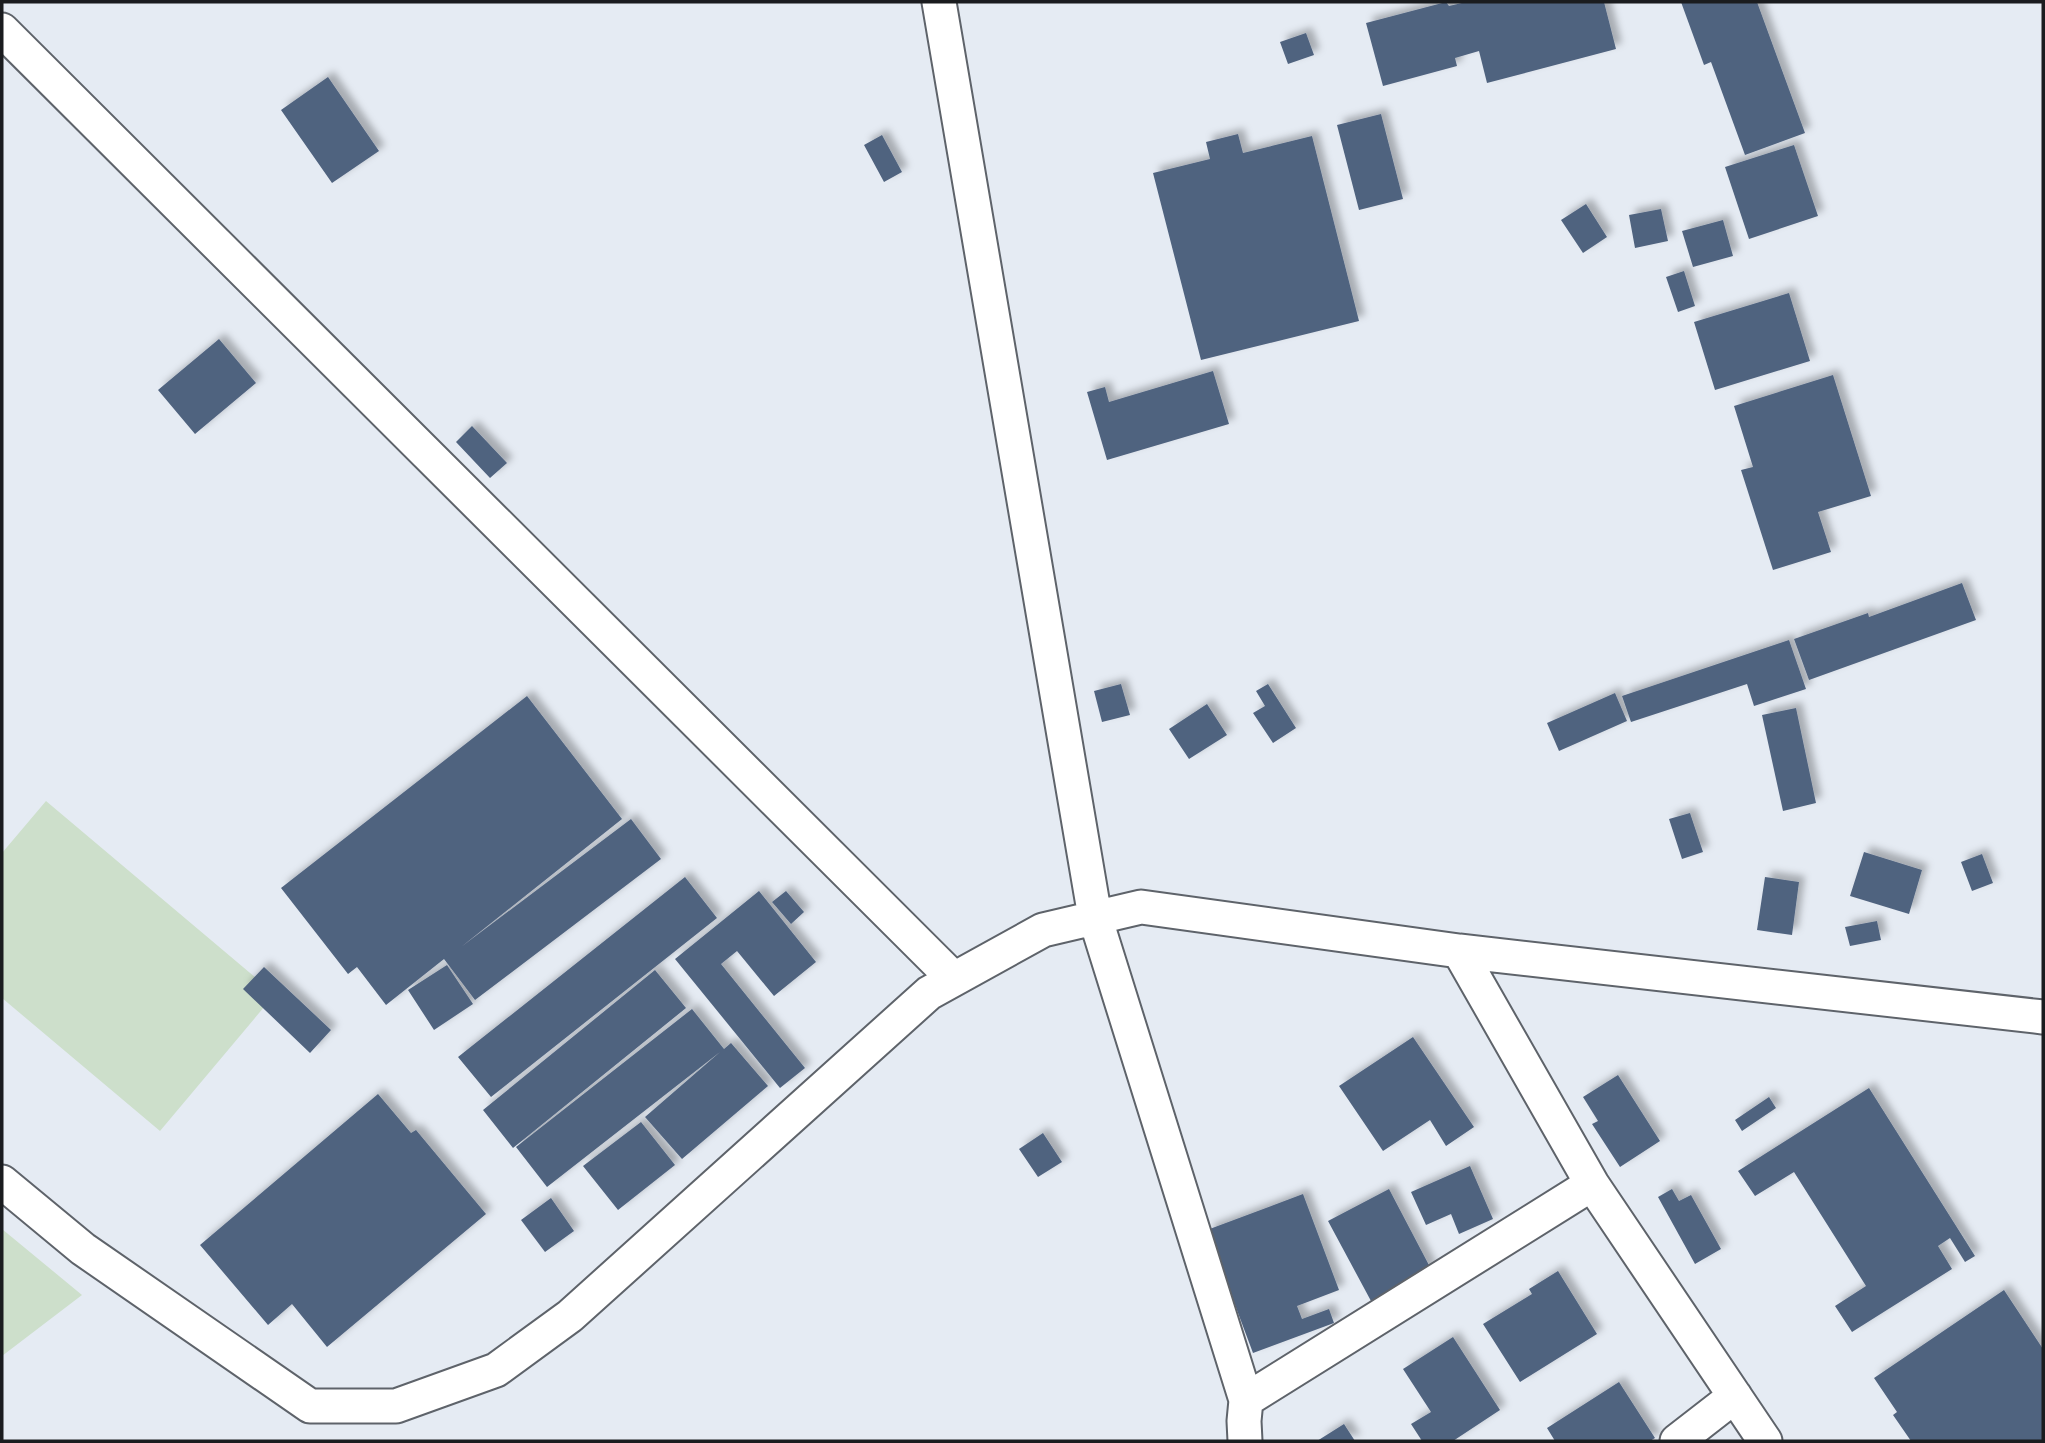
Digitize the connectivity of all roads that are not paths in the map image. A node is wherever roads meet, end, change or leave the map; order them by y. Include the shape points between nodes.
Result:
1 (939, 2) edge
2 (2, 30) edge
3 (1096, 917) junction
4 (1459, 951) junction
5 (954, 979) junction
6 (2043, 1017) edge
7 (2, 1182) edge
8 (1592, 1184) junction
9 (1735, 1396) junction
10 (1246, 1400) junction
11 (1245, 1441) edge
12 (1677, 1441) edge
13 (1765, 1441) edge

1 - 3 street
2 - 5 street
3 - 4 street via 1141,907
3 - 5 street via 1043,930
3 - 10 street
4 - 6 street
4 - 8 street
5 - 7 street via 929,993 570,1316 496,1370 396,1406 310,1406 83,1249
8 - 9 street
8 - 10 street
9 - 12 street
9 - 13 street
10 - 11 street

